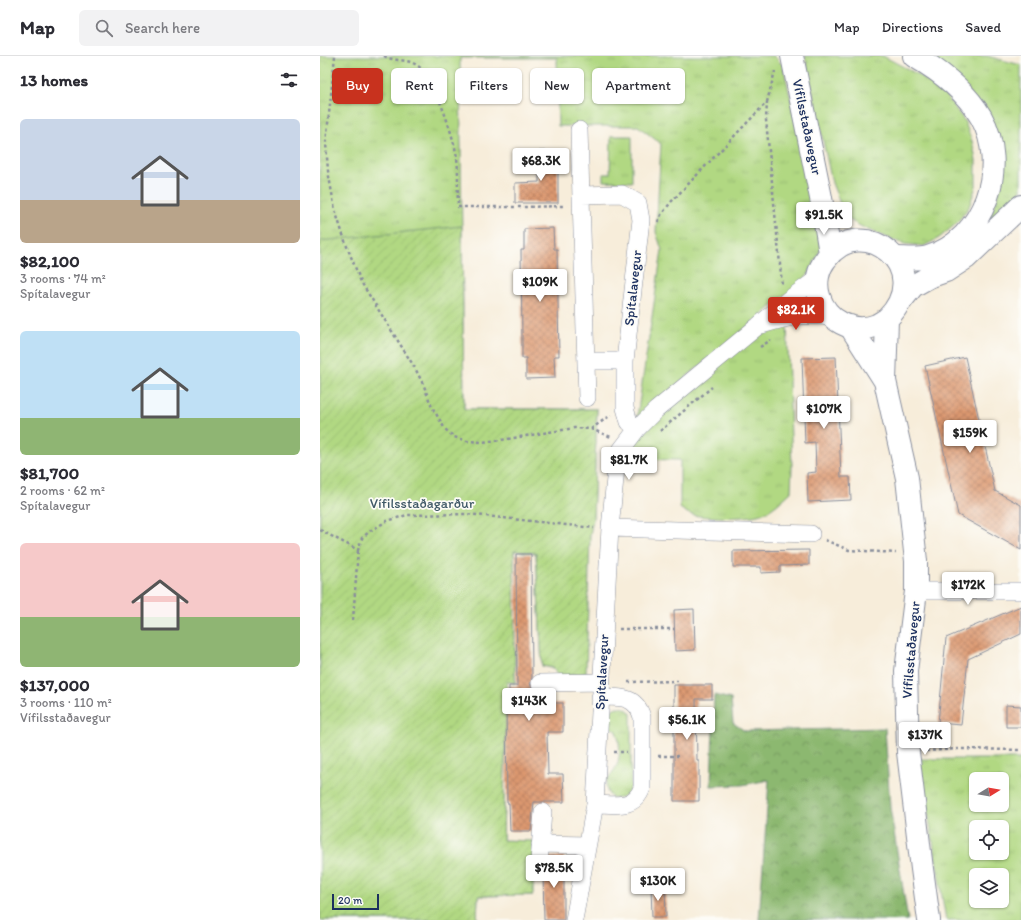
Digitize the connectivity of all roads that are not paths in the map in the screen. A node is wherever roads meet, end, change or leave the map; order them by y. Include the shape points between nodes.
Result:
1 (914, 56) edge
2 (784, 60) edge
3 (579, 130) dead end
4 (822, 198) junction
5 (581, 200) junction
6 (1021, 206) edge
7 (852, 241) junction
8 (830, 253) junction
9 (895, 258) junction
10 (817, 279) junction
11 (901, 301) junction
12 (887, 319) junction
13 (841, 322) junction
14 (758, 326) junction
15 (586, 361) junction
16 (625, 361) junction
17 (885, 381) junction
18 (587, 398) dead end
19 (637, 429) junction
20 (610, 528) junction
21 (811, 534) road end
22 (916, 591) junction
23 (1021, 591) edge
24 (540, 683) dead end
25 (601, 689) junction
26 (595, 804) junction
27 (543, 812) dead end
28 (540, 844) junction
29 (587, 845) junction
30 (539, 862) dead end
31 (574, 920) edge
32 (929, 920) edge

1 - 9 main road via 937,70 974,106 990,140 992,180 987,199 976,220 945,250 928,257
2 - 4 main road, Vífilsstaðavegur
3 - 5 street
4 - 7 main road, Vífilsstaðavegur
4 - 8 main road, Vífilsstaðavegur
5 - 15 street
5 - 16 street, Spítalavegur via 622,194 638,203 641,220
6 - 11 main road via 966,258 913,286
7 - 8 main road, Vífilsstaðavegur via 840,245
7 - 9 main road, Vífilsstaðavegur via 876,243 887,249
8 - 10 main road, Vífilsstaðavegur via 821,265
9 - 11 main road, Vífilsstaðavegur via 904,279
10 - 13 main road, Vífilsstaðavegur via 820,301 826,310
10 - 14 street, Spítalavegur
11 - 12 main road, Vífilsstaðavegur
12 - 13 main road, Vífilsstaðavegur via 863,328
12 - 17 main road, Vífilsstaðavegur
13 - 14 street, Spítalavegur via 812,315 795,316
13 - 17 main road, Vífilsstaðavegur
14 - 19 street, Spítalavegur via 656,410
15 - 16 street
15 - 18 street
16 - 19 street, Spítalavegur via 626,415
17 - 22 main road, Vífilsstaðavegur via 907,478 916,561
19 - 20 street, Spítalavegur via 617,459
20 - 21 street
20 - 25 street, Spítalavegur
22 - 23 street
22 - 32 main road, Vífilsstaðavegur via 906,671 908,752
24 - 25 street
25 - 26 street, Spítalavegur
25 - 26 street via 630,700 642,717 642,788 638,797 628,804
26 - 29 street, Spítalavegur
27 - 28 street
28 - 29 street
28 - 30 street
29 - 31 street, Spítalavegur

